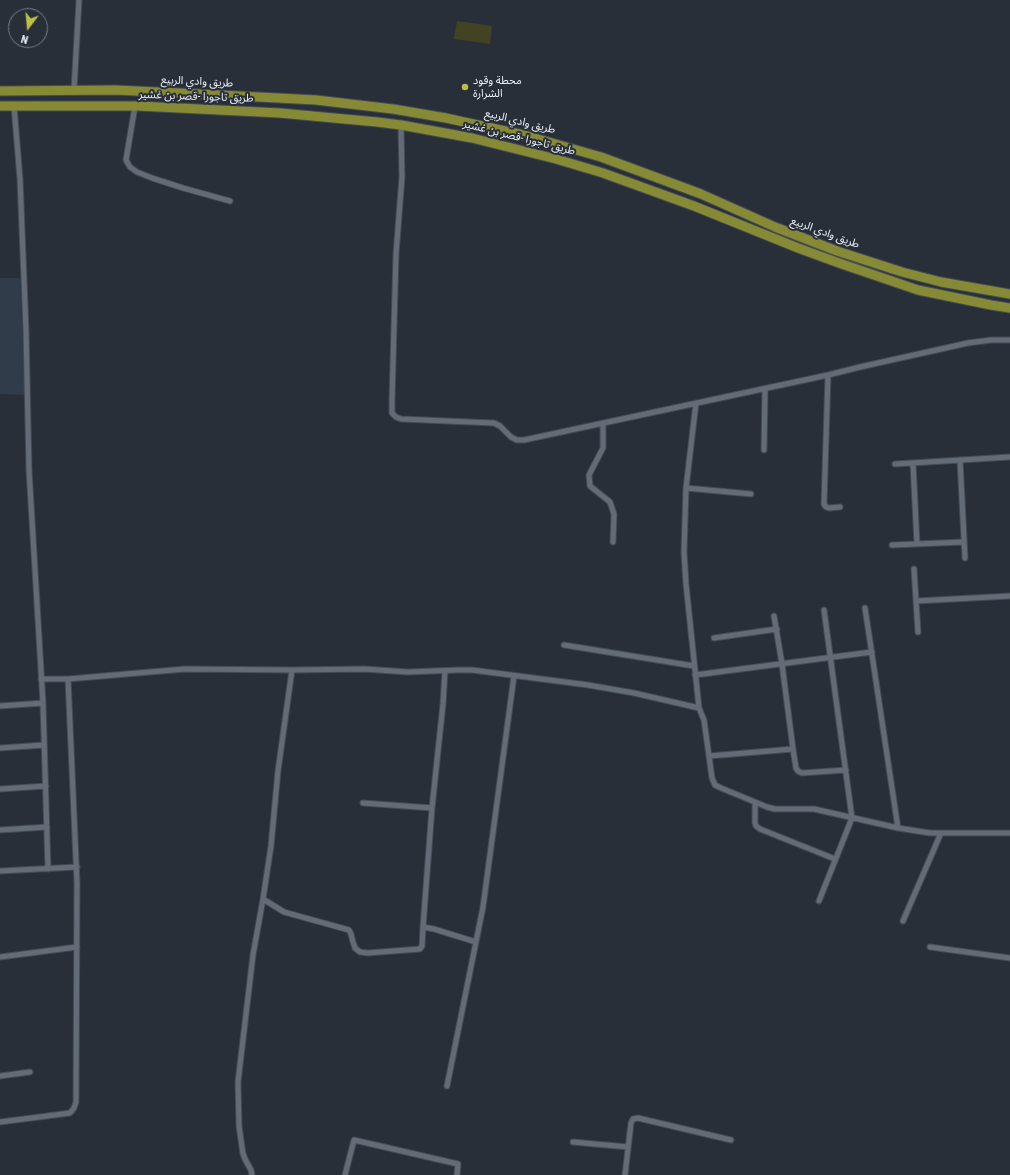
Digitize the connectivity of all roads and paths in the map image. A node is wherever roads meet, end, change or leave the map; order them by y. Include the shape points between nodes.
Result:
1 (79, 0) edge
2 (74, 90) junction
3 (0, 91) edge
4 (0, 106) edge
5 (14, 106) junction
6 (135, 106) junction
7 (401, 125) junction
8 (230, 201) dead end
9 (1010, 294) edge
10 (1010, 308) edge
11 (1010, 340) edge
12 (828, 376) junction
13 (765, 389) junction
14 (696, 403) junction
15 (603, 423) junction
16 (764, 450) dead end
17 (1010, 457) edge
18 (960, 460) junction
19 (913, 463) junction
20 (895, 464) dead end
21 (686, 488) junction
22 (751, 494) dead end
23 (840, 506) dead end
24 (613, 542) dead end
25 (964, 542) junction
26 (917, 544) junction
27 (892, 545) dead end
28 (965, 558) dead end
29 (914, 569) dead end
30 (1010, 596) edge
31 (916, 601) junction
32 (865, 608) dead end
33 (824, 610) dead end
34 (774, 616) dead end
35 (777, 629) junction
36 (918, 632) dead end
37 (714, 638) dead end
38 (564, 645) dead end
39 (872, 652) junction
40 (830, 658) junction
41 (782, 664) junction
42 (694, 666) junction
43 (292, 670) junction
44 (445, 671) junction
45 (696, 675) junction
46 (514, 676) junction
47 (41, 679) junction
48 (68, 679) junction
49 (43, 703) junction
50 (0, 706) edge
51 (699, 708) junction
52 (44, 745) junction
53 (0, 748) edge
54 (793, 749) junction
55 (709, 756) junction
56 (846, 770) junction
57 (46, 786) junction
58 (0, 789) edge
59 (755, 802) junction
60 (363, 803) dead end
61 (432, 808) junction
62 (852, 818) junction
63 (47, 827) junction
64 (898, 828) junction
65 (0, 830) edge
66 (940, 833) junction
67 (1010, 833) edge
68 (835, 860) junction
69 (77, 867) junction
70 (48, 869) junction
71 (0, 871) edge
72 (263, 899) junction
73 (819, 901) dead end
74 (903, 920) dead end
75 (423, 927) junction
76 (476, 942) junction
77 (77, 947) junction
78 (930, 947) dead end
79 (0, 957) edge
80 (1010, 958) edge
81 (30, 1072) dead end
82 (0, 1076) edge
83 (447, 1086) dead end
84 (0, 1122) edge
85 (731, 1140) dead end
86 (573, 1142) dead end
87 (628, 1147) junction
88 (252, 1175) edge
89 (345, 1175) edge
90 (457, 1175) edge
91 (625, 1175) edge

1 - 2 street
2 - 3 highway, طريق وادي الربيع
2 - 9 highway, طريق وادي الربيع via 179,92 316,100 393,109 504,130 627,166 701,194 774,227 863,260 941,282
4 - 5 highway, طريق تاجورا -قصر بن غشير
5 - 6 highway, طريق تاجورا -قصر بن غشير
5 - 47 street via 20,179 29,470
6 - 7 highway, طريق تاجورا -قصر بن غشير via 280,113
6 - 8 street via 126,160 130,166 152,178
7 - 10 highway, طريق تاجورا -قصر بن غشير via 497,144 580,166 918,290
7 - 15 street via 402,177 396,254 392,412 401,419 494,423 517,440
11 - 12 street via 968,343
12 - 13 street
12 - 23 street via 824,504 829,508
13 - 14 street
13 - 16 street
14 - 15 street
14 - 21 street
15 - 24 street via 602,448 589,475 590,486 610,502 614,514
17 - 18 street
18 - 19 street
18 - 25 street
19 - 20 street
19 - 26 street
21 - 22 street
21 - 42 street via 684,552
25 - 26 street
25 - 28 street
26 - 27 street
29 - 31 street
30 - 31 street
31 - 36 street
32 - 39 street
33 - 40 street
34 - 35 street
35 - 37 street
35 - 41 street
38 - 42 street
39 - 40 street
39 - 64 street
40 - 41 street
40 - 56 street
41 - 45 street
41 - 54 street
42 - 45 street
43 - 44 street
43 - 48 street via 185,669
43 - 72 street
44 - 46 street via 472,670
44 - 61 street
45 - 51 street
46 - 51 street via 634,692
46 - 76 street
47 - 48 street
47 - 49 street
48 - 69 street
49 - 50 street
49 - 52 street
51 - 55 street via 705,724
52 - 53 street
52 - 57 street
54 - 55 street
54 - 56 street via 796,768 802,773
55 - 59 street via 712,778 716,784
56 - 62 street
57 - 58 street
57 - 63 street
59 - 62 street via 775,809 814,809
59 - 68 street via 755,823 760,829
60 - 61 street
61 - 75 street
62 - 64 street
62 - 68 street
63 - 65 street
63 - 70 street
64 - 66 street
66 - 67 street
66 - 74 street
68 - 73 street
69 - 70 street
69 - 77 street
70 - 71 street
72 - 75 street via 284,912 349,930 355,948 360,952 420,949
72 - 88 street via 252,962 238,1082 239,1126 243,1154
75 - 76 street via 434,928
76 - 83 street
77 - 79 street
77 - 84 street via 74,1108 70,1113
78 - 80 street
81 - 82 street
85 - 87 street via 638,1118 633,1119 631,1123
86 - 87 street
87 - 91 street
89 - 90 street via 354,1140 458,1164

